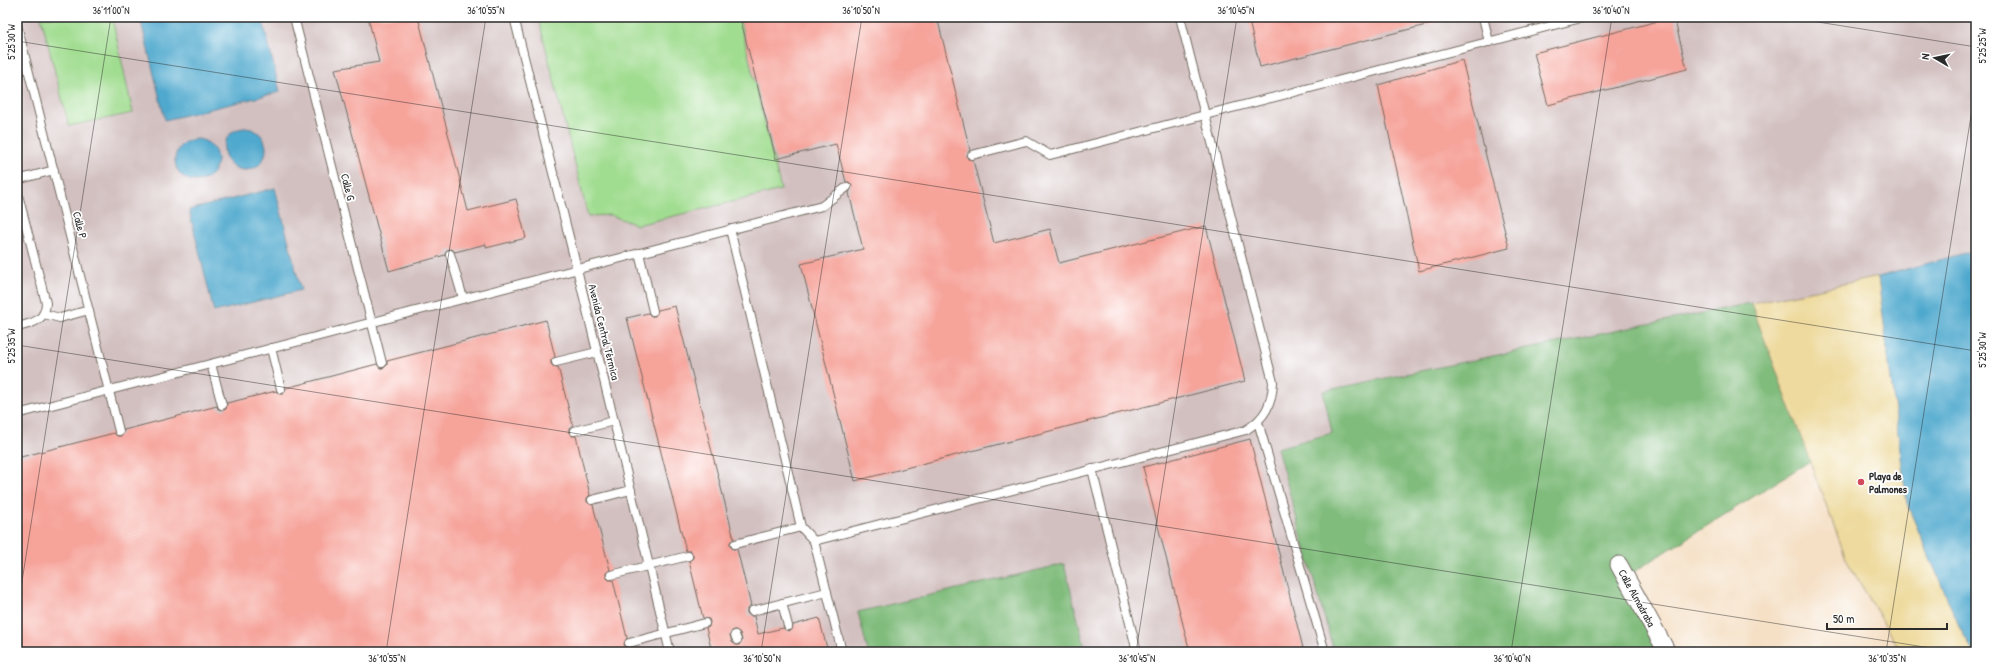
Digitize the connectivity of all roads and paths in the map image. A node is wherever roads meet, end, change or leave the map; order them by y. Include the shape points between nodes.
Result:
1 (294, 17) edge
2 (514, 17) edge
3 (1180, 17) edge
4 (1483, 17) edge
5 (1585, 17) edge
6 (17, 25) edge
7 (1489, 42) junction
8 (1206, 115) junction
9 (972, 155) dead end
10 (54, 170) junction
11 (17, 180) edge
12 (847, 187) dead end
13 (17, 192) edge
14 (730, 229) junction
15 (638, 253) junction
16 (450, 254) dead end
17 (577, 269) junction
18 (463, 298) junction
19 (89, 310) junction
20 (653, 311) dead end
21 (44, 314) junction
22 (371, 322) junction
23 (17, 327) edge
24 (271, 348) junction
25 (597, 352) junction
26 (556, 362) dead end
27 (382, 363) dead end
28 (211, 364) junction
29 (281, 389) dead end
30 (109, 390) junction
31 (222, 405) dead end
32 (17, 414) edge
33 (614, 421) junction
34 (1258, 422) junction
35 (119, 431) dead end
36 (574, 432) dead end
37 (1092, 470) junction
38 (631, 490) junction
39 (592, 500) dead end
40 (801, 527) junction
41 (814, 541) junction
42 (735, 544) dead end
43 (688, 556) dead end
44 (649, 565) junction
45 (1620, 566) dead end
46 (611, 574) dead end
47 (827, 592) junction
48 (782, 603) junction
49 (752, 611) dead end
50 (705, 623) dead end
51 (788, 626) dead end
52 (665, 633) junction
53 (629, 642) dead end
54 (670, 652) edge
55 (842, 652) edge
56 (1137, 652) edge
57 (1325, 652) edge
58 (1667, 652) edge

1 - 22 lane, Calle G
2 - 17 lane, Avenida Central Térmica
3 - 8 lane
4 - 7 lane
5 - 7 lane
6 - 10 lane, Calle P
7 - 8 lane
8 - 9 lane via 1050,155 1026,141
8 - 34 lane via 1273,382 1273,397 1268,411
10 - 11 lane
10 - 19 lane, Calle P
12 - 14 lane via 822,206
13 - 21 lane via 46,304
14 - 15 lane
14 - 40 lane
15 - 17 lane
15 - 20 lane
16 - 18 lane
17 - 18 lane
17 - 25 lane, Avenida Central Térmica
18 - 22 lane
19 - 21 lane via 60,318
19 - 30 lane, Calle P
21 - 23 lane via 36,322
22 - 24 lane
22 - 27 lane, Calle G
24 - 28 lane
24 - 29 lane
25 - 26 lane
25 - 33 lane, Avenida Central Térmica
28 - 30 lane
28 - 31 lane
30 - 32 lane
30 - 35 lane, Calle P
33 - 36 lane
33 - 38 lane, Avenida Central Térmica
34 - 37 lane via 1246,430
34 - 57 lane
37 - 41 lane
37 - 56 lane
38 - 39 lane
38 - 44 lane, Avenida Central Térmica
40 - 41 lane
40 - 42 lane
41 - 47 lane
43 - 44 lane
44 - 46 lane
44 - 52 lane, Avenida Central Térmica
45 - 58 street, Calle Almadraba
47 - 48 lane
47 - 55 lane
48 - 49 lane
48 - 51 lane
50 - 52 lane
52 - 53 lane
52 - 54 lane, Avenida Central Térmica

